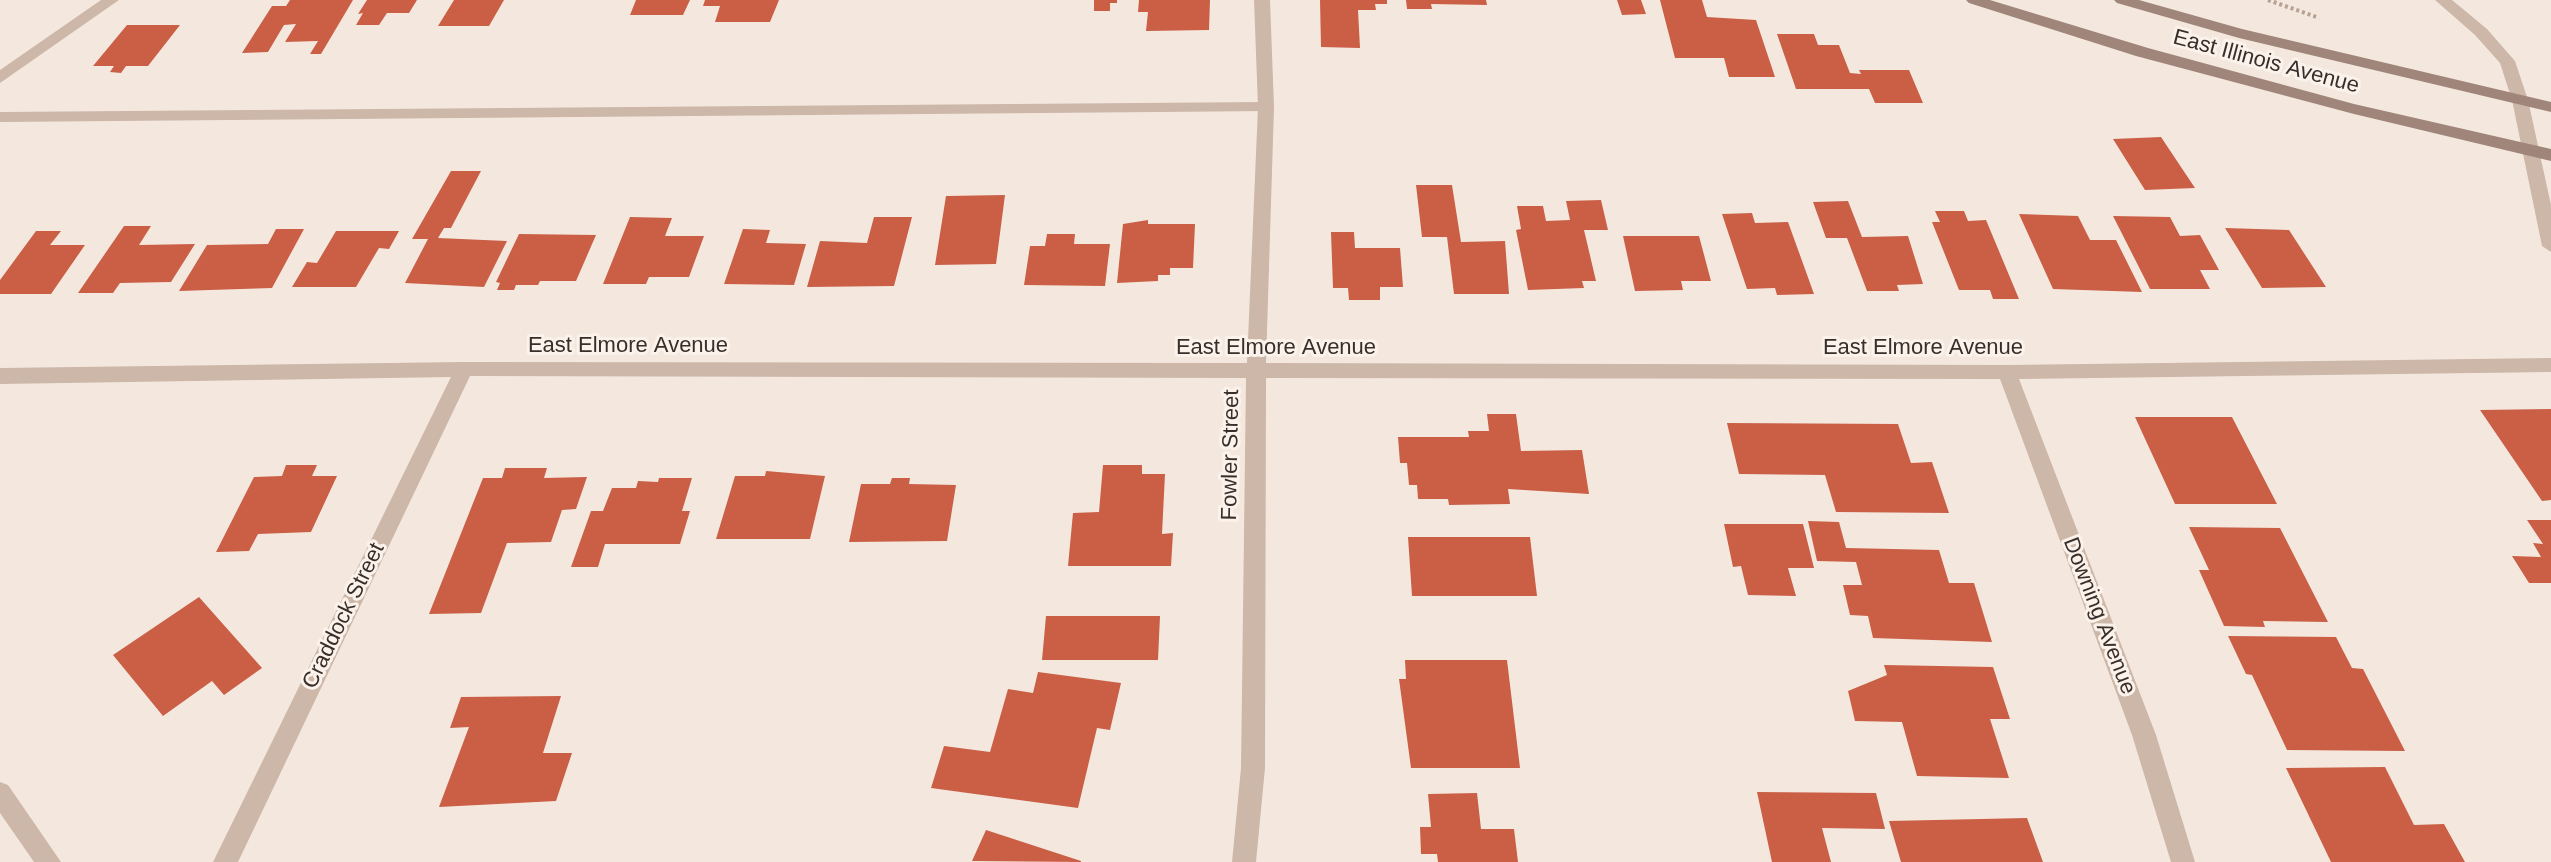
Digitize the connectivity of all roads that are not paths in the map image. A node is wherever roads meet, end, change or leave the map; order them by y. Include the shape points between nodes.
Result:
1 (111, 0) edge
2 (1262, 0) edge
3 (2122, 0) edge
4 (2443, 0) edge
5 (1981, 1) edge
6 (0, 78) edge
7 (2520, 100) junction
8 (1266, 107) junction
9 (2551, 107) edge
10 (0, 117) edge
11 (2530, 150) junction
12 (2551, 155) edge
13 (2551, 246) edge
14 (2551, 365) edge
15 (464, 369) junction
16 (2007, 372) junction
17 (1256, 373) junction
18 (0, 376) edge
19 (0, 793) edge
20 (49, 862) edge
21 (225, 862) edge
22 (1244, 862) edge
23 (2183, 862) edge

1 - 6 street
2 - 8 street, Fowler Street
3 - 7 main road, East Illinois Avenue
4 - 7 street via 2507,61
5 - 11 main road, East Illinois Avenue via 2172,60
7 - 9 main road, East Illinois Avenue
7 - 11 street
8 - 10 street
8 - 17 street, Fowler Street
11 - 12 main road, East Illinois Avenue
11 - 13 street
14 - 16 street, East Elmore Avenue
15 - 17 street, East Elmore Avenue
15 - 18 street, East Elmore Avenue
15 - 21 street, Craddock Street
16 - 17 street, East Elmore Avenue
16 - 23 street, Downing Avenue via 2144,735
17 - 22 street, Fowler Street via 1253,768
19 - 20 street

